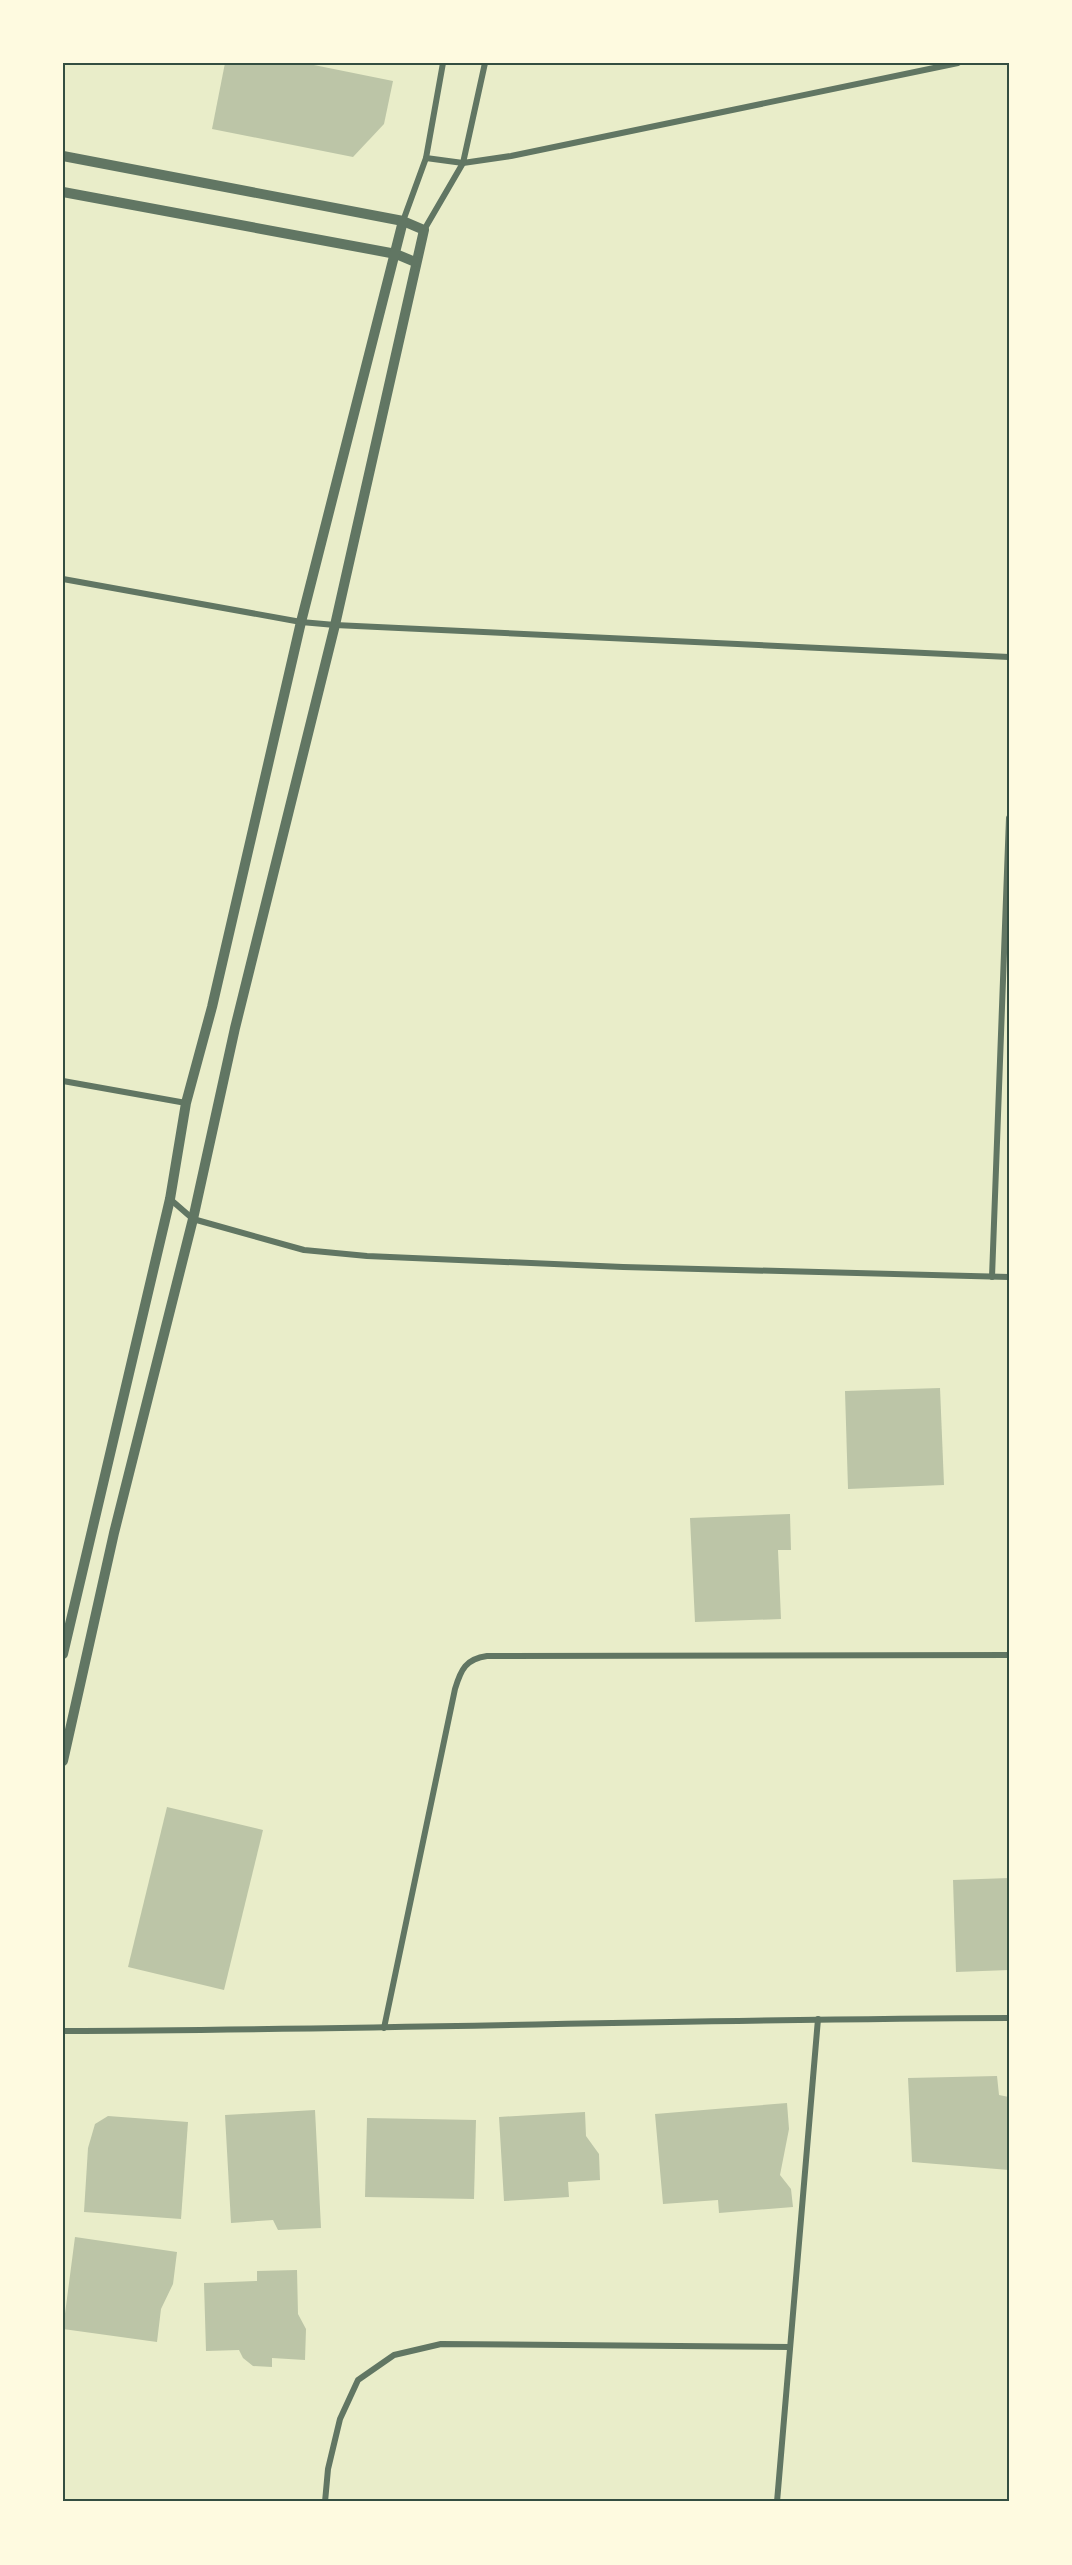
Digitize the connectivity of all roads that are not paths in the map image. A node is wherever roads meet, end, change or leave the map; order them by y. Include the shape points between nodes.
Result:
1 (443, 63) edge
2 (485, 63) edge
3 (958, 63) edge
4 (63, 156) edge
5 (426, 158) junction
6 (463, 163) junction
7 (63, 192) edge
8 (403, 221) junction
9 (424, 230) junction
10 (396, 254) junction
11 (415, 262) junction
12 (63, 579) edge
13 (301, 622) junction
14 (334, 625) junction
15 (1009, 657) edge
16 (1009, 818) edge
17 (1009, 823) edge
18 (63, 1082) edge
19 (186, 1103) junction
20 (170, 1199) junction
21 (193, 1219) junction
22 (992, 1277) junction
23 (1009, 1277) edge
24 (63, 1654) edge
25 (1009, 1655) edge
26 (63, 1761) edge
27 (1009, 2018) edge
28 (818, 2019) junction
29 (384, 2028) junction
30 (63, 2031) edge
31 (790, 2347) junction
32 (325, 2502) edge
33 (777, 2502) edge

1 - 5 street
2 - 6 street
3 - 6 street via 586,142
4 - 8 street
5 - 6 street
5 - 8 street
6 - 9 street
7 - 10 street
8 - 9 street
8 - 10 street
9 - 11 street
10 - 11 street
10 - 13 street
11 - 14 street
12 - 13 street
13 - 14 street
13 - 19 street
14 - 15 street
14 - 21 street via 235,1028
16 - 17 street
17 - 22 street
18 - 19 street
19 - 20 street
20 - 21 street
20 - 24 street
21 - 22 street via 304,1250 367,1256
21 - 26 street via 114,1533
22 - 23 street
25 - 29 street via 475,1658 465,1664 455,1689
27 - 28 street
28 - 29 street
28 - 31 street
29 - 30 street
31 - 32 street via 441,2344 394,2355 358,2380 340,2419
31 - 33 street

